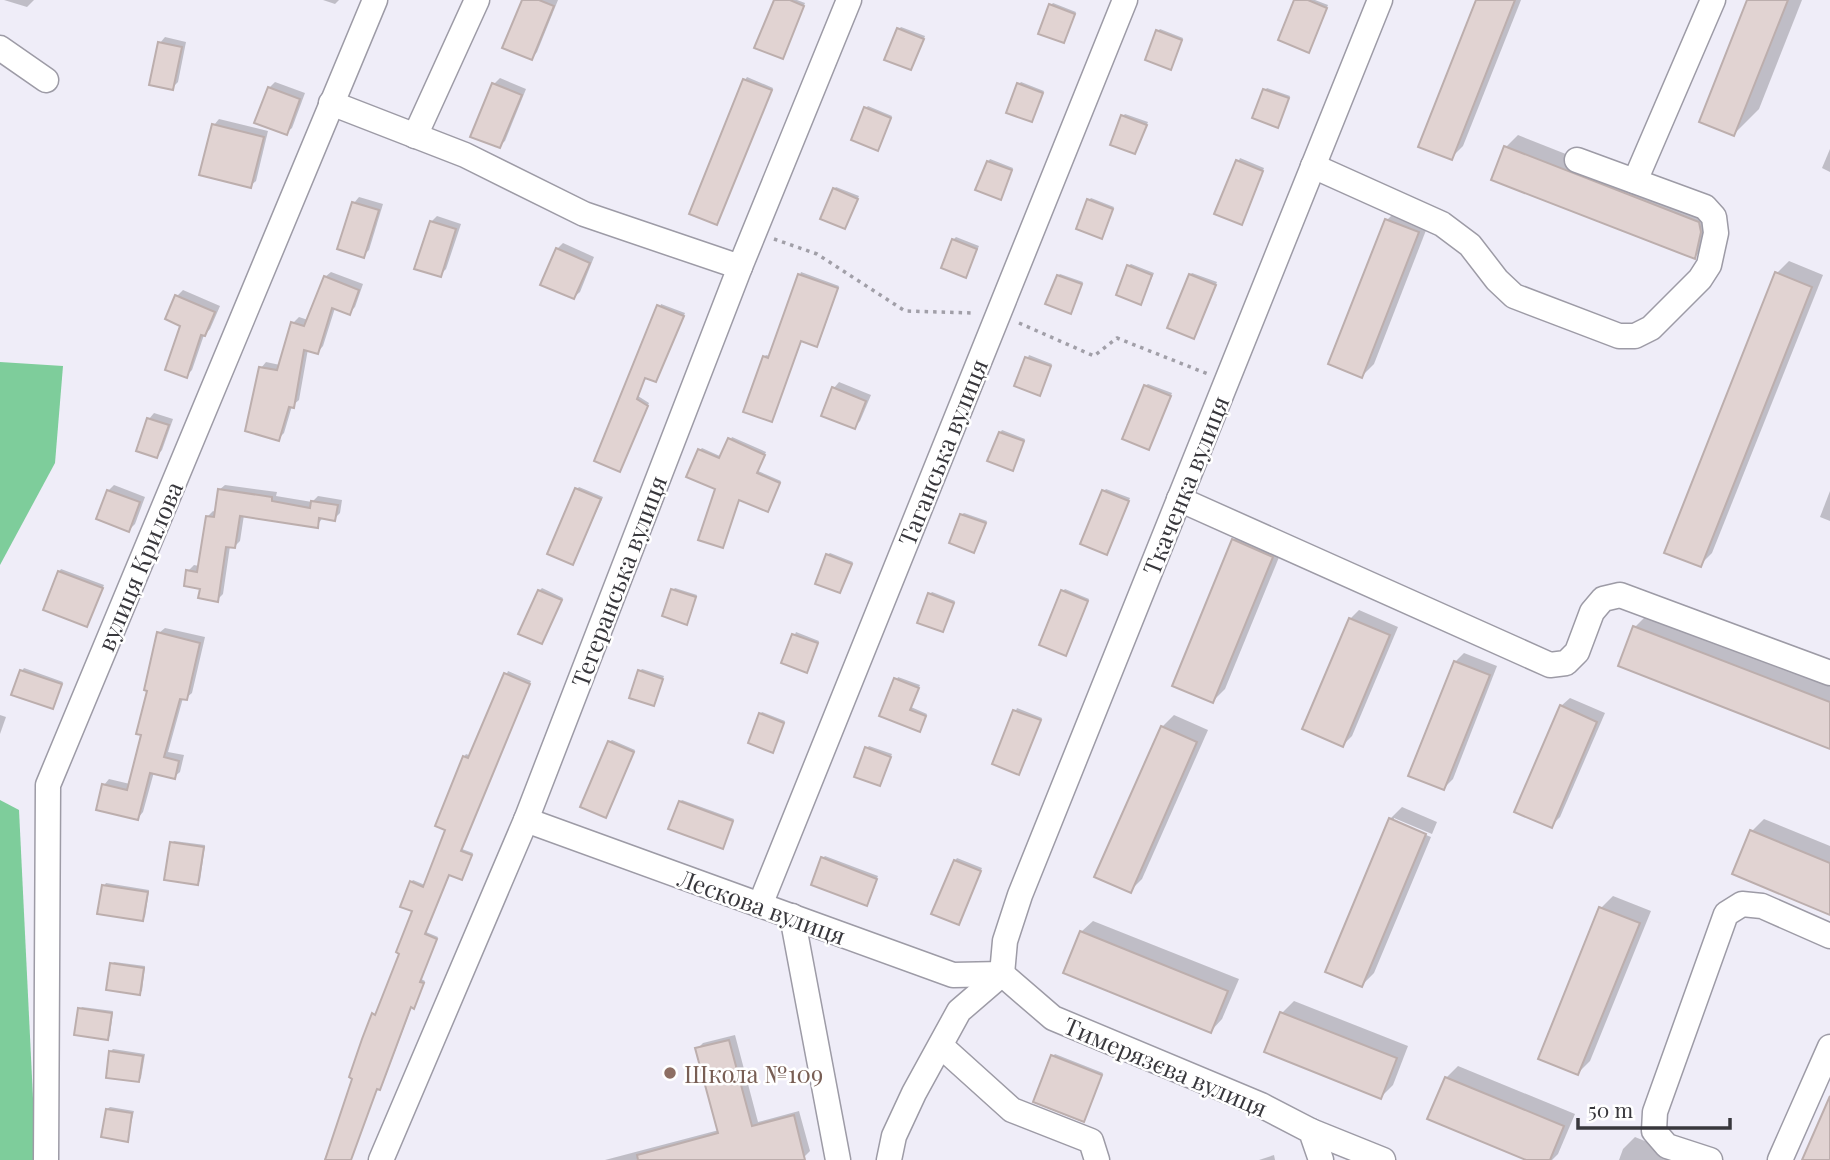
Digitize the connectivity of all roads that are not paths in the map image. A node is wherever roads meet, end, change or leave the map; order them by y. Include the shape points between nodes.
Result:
1 (375, 0) edge
2 (477, 0) edge
3 (849, 0) edge
4 (1125, 0) edge
5 (1380, 0) edge
6 (1713, 0) edge
7 (0, 48) edge
8 (47, 80) dead end
9 (331, 103) junction
10 (415, 136) junction
11 (1577, 160) dead end
12 (1313, 166) junction
13 (1635, 181) junction
14 (740, 267) junction
15 (1179, 499) junction
16 (1830, 673) edge
17 (526, 820) junction
18 (760, 905) junction
19 (792, 916) junction
20 (1830, 936) edge
21 (1002, 974) junction
22 (941, 1046) junction
23 (1830, 1047) edge
24 (1311, 1131) junction
25 (46, 1160) edge
26 (381, 1160) edge
27 (838, 1160) edge
28 (889, 1160) edge
29 (1097, 1160) edge
30 (1321, 1160) edge
31 (1383, 1160) edge
32 (1710, 1160) edge
33 (1780, 1160) edge

1 - 9 street, вулиця Крилова
2 - 10 street
3 - 14 street, Тегеранська вулиця
4 - 18 street, Таганська вулиця
5 - 12 street, Ткаченка вулиця
6 - 13 street
7 - 8 street
9 - 10 street
9 - 25 street, вулиця Крилова via 48,785
10 - 14 street via 465,155 584,214
11 - 13 street
12 - 13 street via 1442,224 1470,245 1514,296 1619,336 1635,336 1651,328 1700,279 1709,265 1716,233 1714,217 1705,206
12 - 15 street, Ткаченка вулиця
14 - 17 street, Тегеранська вулиця
15 - 16 street via 1550,665 1566,663 1577,652 1592,612 1603,598 1620,595
15 - 21 street, Ткаченка вулиця via 1020,895 1005,941
17 - 18 street, Лескова вулиця
17 - 26 street, Тегеранська вулиця
18 - 19 street, Лескова вулиця
19 - 21 street, Лескова вулиця via 953,975
19 - 27 street
20 - 32 street via 1762,906 1742,904 1726,915 1655,1112 1654,1131 1667,1146
21 - 22 street via 959,1011
21 - 24 street, Тимерязєва вулиця via 1053,1018 1261,1105
22 - 28 street via 894,1136
22 - 29 street via 1012,1110 1091,1141
23 - 33 street
24 - 30 street
24 - 31 street, Тимерязєва вулиця

